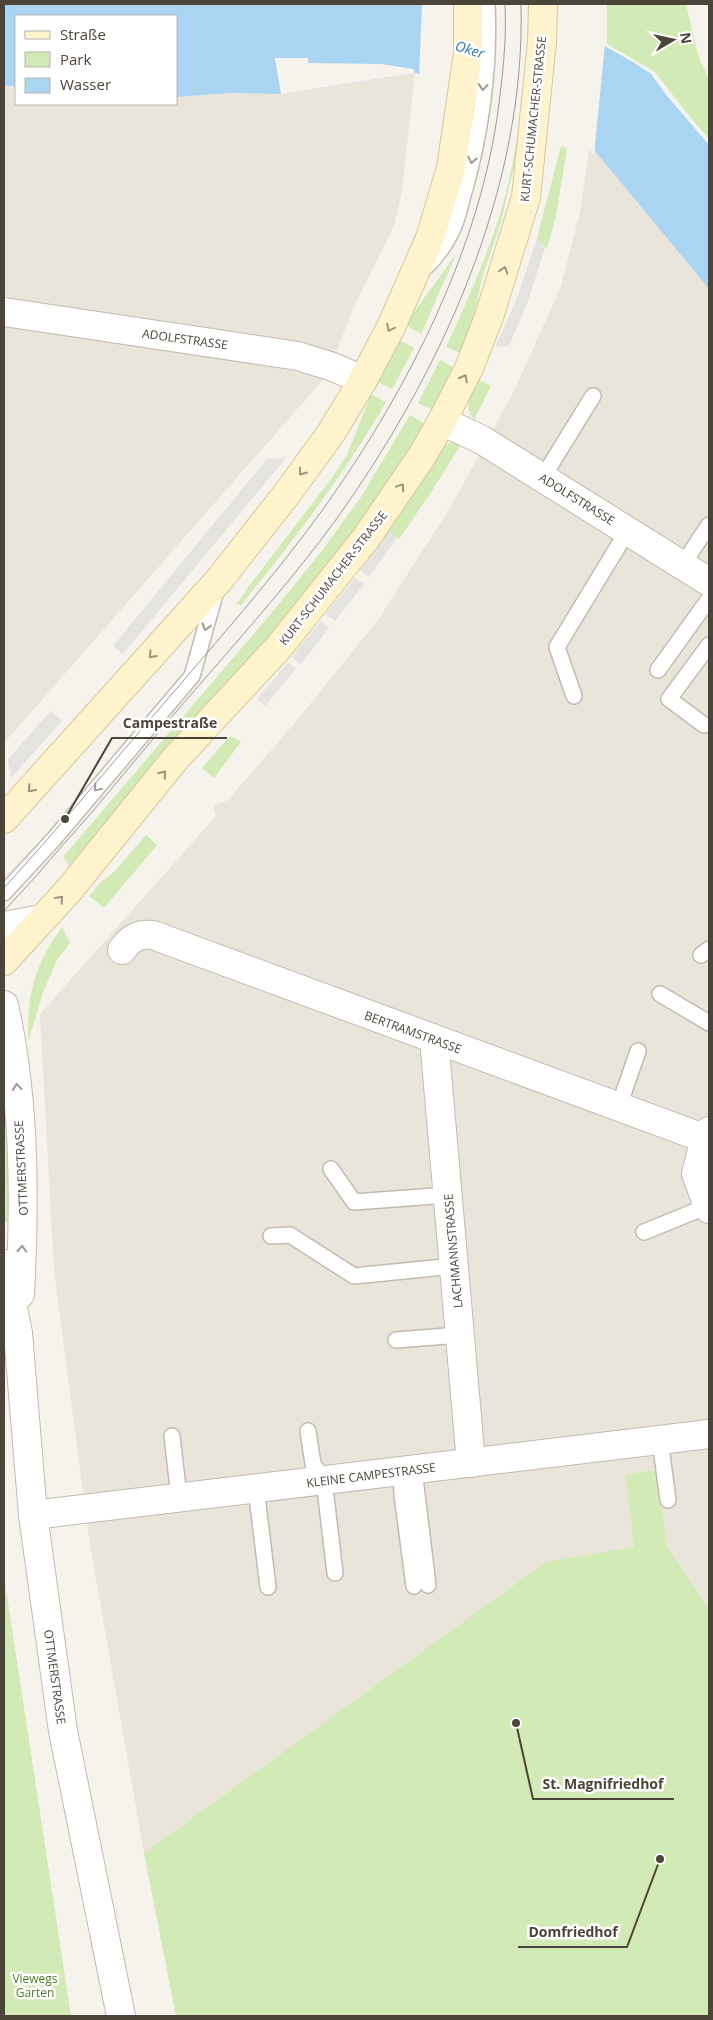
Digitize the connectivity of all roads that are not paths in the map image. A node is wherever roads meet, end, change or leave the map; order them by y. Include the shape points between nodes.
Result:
1 (468, 4) edge
2 (487, 4) edge
3 (543, 4) edge
4 (471, 108) junction
5 (4, 312) edge
6 (363, 380) junction
7 (593, 396) dead end
8 (442, 421) junction
9 (543, 478) junction
10 (709, 526) edge
11 (628, 530) junction
12 (683, 564) junction
13 (219, 580) junction
14 (709, 582) edge
15 (709, 599) edge
16 (709, 645) edge
17 (658, 670) dead end
18 (574, 696) dead end
19 (704, 725) dead end
20 (4, 819) edge
21 (4, 893) edge
22 (42, 919) junction
23 (4, 926) edge
24 (122, 950) dead end
25 (4, 961) edge
26 (660, 994) dead end
27 (4, 1004) edge
28 (709, 1023) edge
29 (434, 1039) junction
30 (638, 1051) dead end
31 (619, 1106) junction
32 (708, 1136) edge
33 (331, 1169) dead end
34 (448, 1195) junction
35 (709, 1208) edge
36 (644, 1232) dead end
37 (271, 1236) dead end
38 (4, 1264) edge
39 (454, 1266) junction
40 (11, 1322) edge
41 (460, 1335) junction
42 (396, 1340) dead end
43 (308, 1431) dead end
44 (709, 1434) edge
45 (172, 1436) dead end
46 (660, 1440) junction
47 (471, 1463) junction
48 (407, 1471) junction
49 (324, 1480) junction
50 (256, 1488) junction
51 (179, 1497) junction
52 (668, 1500) dead end
53 (33, 1515) junction
54 (335, 1573) dead end
55 (421, 1585) dead end
56 (268, 1587) dead end
57 (121, 2016) edge

1 - 4 main road
2 -> 4 lane via 487,46
8 -> 3 main road, KURT-SCHUMACHER-STRASSE via 469,368 526,197
4 -> 6 main road via 430,238 391,327
5 - 6 street, ADOLFSTRASSE via 298,356 333,366
6 -> 13 main road via 286,495
7 - 9 lane
8 - 9 street, ADOLFSTRASSE via 482,440
22 -> 8 main road, KURT-SCHUMACHER-STRASSE via 176,758 292,631 366,538
9 - 11 street, ADOLFSTRASSE
10 - 12 lane
11 - 12 street, ADOLFSTRASSE
11 - 18 lane via 557,647
12 - 14 street, ADOLFSTRASSE
13 -> 20 main road
13 -> 21 lane via 192,676
15 - 17 lane
16 - 19 lane via 669,699
22 - 23 street
22 - 25 main road, KURT-SCHUMACHER-STRASSE
24 - 29 street, BERTRAMSTRASSE via 132,938 153,935
26 - 28 lane
40 -> 27 street, OTTMERSTRASSE via 24,1220 17,1085
29 - 31 street, BERTRAMSTRASSE
29 - 34 street, LACHMANNSTRASSE
30 - 31 lane
31 - 32 street, BERTRAMSTRASSE
32 - 35 street via 696,1174
33 - 34 lane via 354,1202
34 - 39 street, LACHMANNSTRASSE
35 - 36 lane
37 - 39 lane via 290,1235 354,1276
38 - 40 street, OTTMERSTRASSE
39 - 41 street, LACHMANNSTRASSE
40 - 53 street, OTTMERSTRASSE
41 - 42 lane
41 - 47 street, LACHMANNSTRASSE
43 - 49 lane via 313,1464
44 - 46 street, KLEINE CAMPESTRASSE
45 - 51 lane
46 - 47 street, KLEINE CAMPESTRASSE
46 - 52 lane
47 - 48 street, KLEINE CAMPESTRASSE
48 - 49 street, KLEINE CAMPESTRASSE
48 - 55 lane
49 - 50 street, KLEINE CAMPESTRASSE
49 - 54 lane
50 - 51 street, KLEINE CAMPESTRASSE
50 - 56 lane
51 - 53 street, KLEINE CAMPESTRASSE
53 - 57 street, OTTMERSTRASSE via 63,1731

